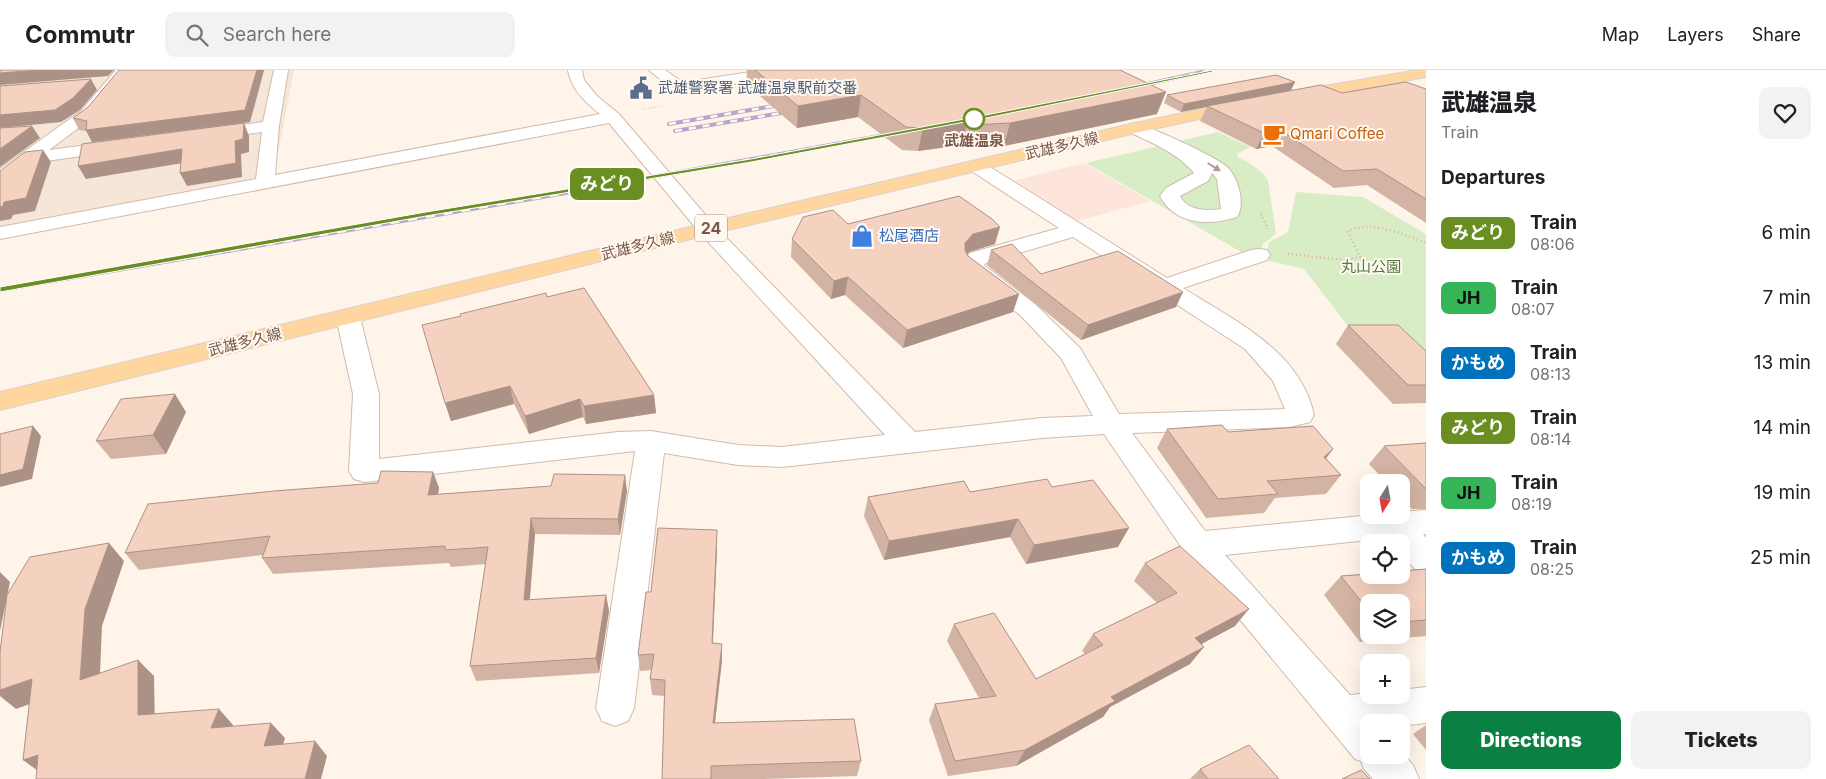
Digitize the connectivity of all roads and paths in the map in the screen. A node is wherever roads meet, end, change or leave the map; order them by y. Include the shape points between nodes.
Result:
1 (281, 70) edge
2 (575, 70) edge
3 (656, 70) edge
4 (790, 70) edge
5 (1426, 73) edge
6 (119, 76) edge
7 (1378, 81) junction
8 (94, 84) dead end
9 (1407, 92) edge
10 (613, 117) junction
11 (271, 126) junction
12 (1135, 128) junction
13 (68, 129) junction
14 (39, 131) dead end
15 (193, 136) edge
16 (136, 144) edge
17 (1170, 146) junction
18 (29, 158) junction
19 (976, 166) junction
20 (0, 178) edge
21 (265, 183) junction
22 (707, 228) junction
23 (1075, 230) junction
24 (0, 233) edge
25 (1426, 243) edge
26 (1260, 255) joint
27 (1164, 287) junction
28 (348, 317) junction
29 (0, 401) edge
30 (1111, 424) junction
31 (651, 442) junction
32 (908, 442) junction
33 (1426, 522) edge
34 (1395, 525) junction
35 (1197, 545) junction
36 (1426, 560) edge
37 (1426, 705) edge
38 (615, 708) dead end
39 (1342, 714) junction
40 (1360, 735) edge
41 (1386, 764) edge
42 (1399, 779) edge

1 - 11 street
2 - 10 street via 576,81
3 - 4 street via 669,82 692,86
5 - 7 main road, 武雄多久線 / 24
6 - 8 street
6 - 13 street via 87,114
7 - 9 street
7 - 12 main road, 武雄多久線 / 24
10 - 21 street
10 - 22 street
11 - 15 street
11 - 21 street
12 - 17 street
12 - 19 main road, 武雄多久線 / 24
13 - 14 street
13 - 18 street
16 - 18 street
17 -> 17 street via 1221,171 1232,206 1230,213 1216,217 1195,214 1172,201 1170,196 1173,192 1202,177 1203,173 1194,162
18 - 20 street
19 - 22 main road, 武雄多久線 / 24
19 - 23 street
21 - 24 street
22 - 28 main road, 武雄多久線 / 24
22 - 32 street
23 - 27 street
23 - 30 street via 978,258 973,267 1028,310 1071,354
25 - 26 path via 1386,229 1356,226 1348,230 1360,257 1345,260
26 - 27 street
27 - 30 street via 1261,350 1285,378 1300,408 1300,415 1290,418
28 - 29 main road, 武雄多久線 / 24
28 - 31 street via 366,394 364,471 618,442
30 - 32 street
30 - 35 street
31 - 32 street via 738,455 782,457
31 - 38 street
33 - 34 street
34 - 35 street
34 - 36 street
35 - 39 street
37 - 39 street
39 - 40 street
41 - 42 street

